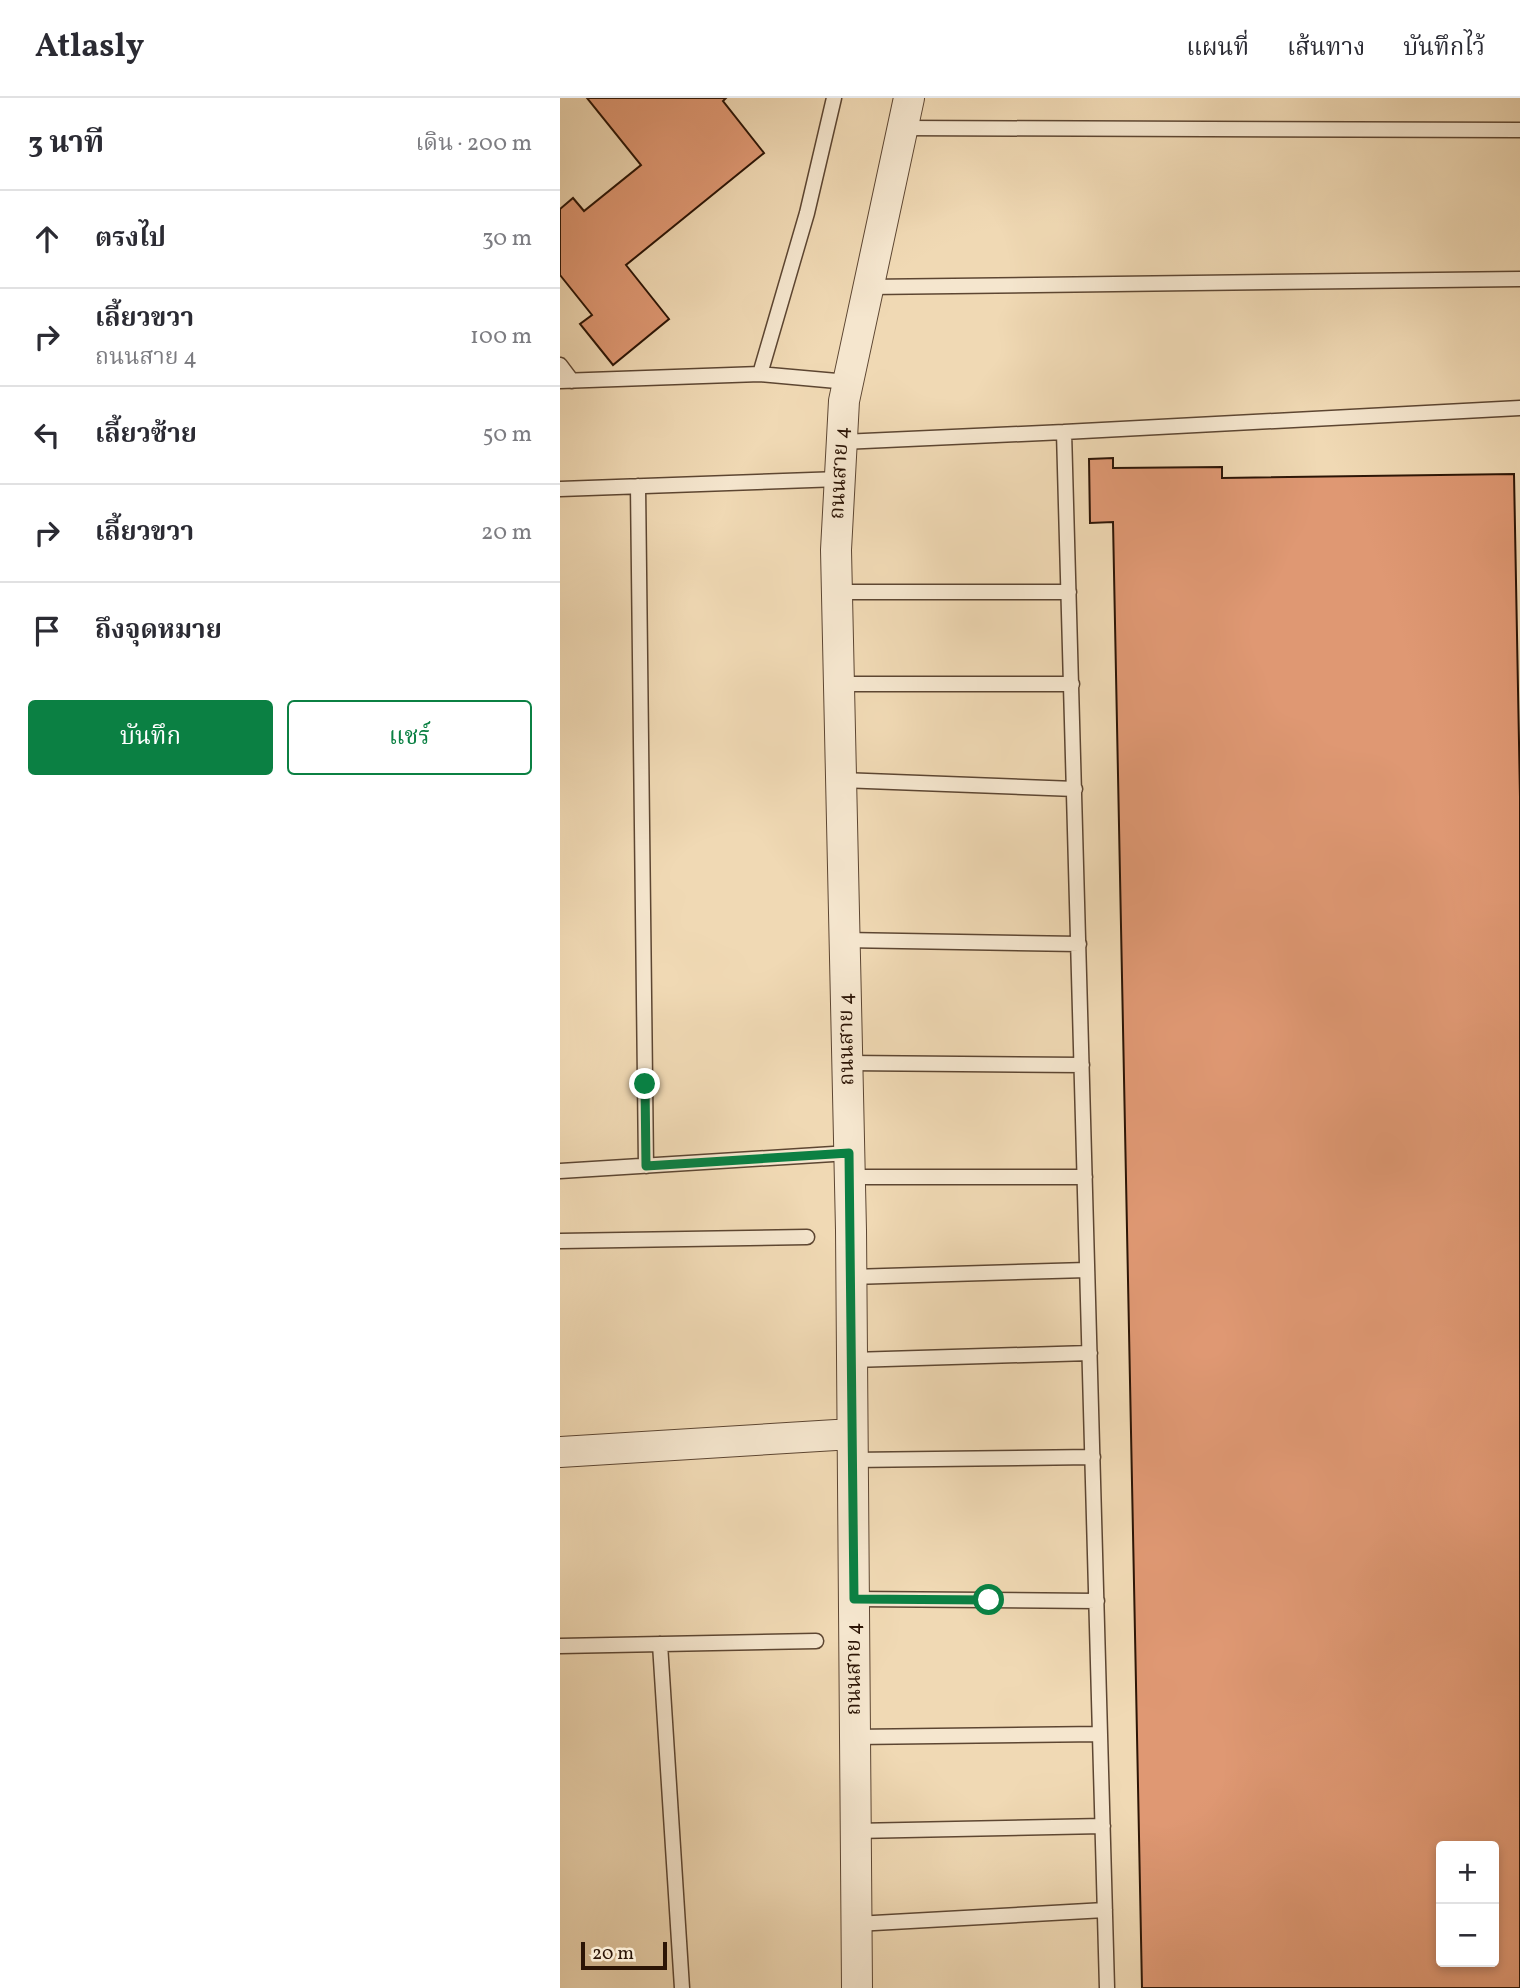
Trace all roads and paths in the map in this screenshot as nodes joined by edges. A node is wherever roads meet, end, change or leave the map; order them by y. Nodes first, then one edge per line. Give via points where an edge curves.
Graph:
1 (834, 98) edge
2 (909, 98) edge
3 (901, 128) junction
4 (1520, 130) edge
5 (1520, 279) edge
6 (867, 287) junction
7 (560, 365) edge
8 (760, 374) junction
9 (566, 381) edge
10 (848, 382) junction
11 (1520, 408) edge
12 (1064, 432) junction
13 (842, 442) junction
14 (840, 479) junction
15 (638, 486) junction
16 (560, 489) edge
17 (837, 592) junction
18 (1069, 592) junction
19 (839, 684) junction
20 (1072, 684) junction
21 (841, 780) junction
22 (1075, 789) junction
23 (844, 940) junction
24 (1079, 944) junction
25 (847, 1063) junction
26 (1082, 1065) junction
27 (849, 1165) junction
28 (646, 1166) junction
29 (560, 1171) edge
30 (1085, 1177) junction
31 (807, 1237) dead end
32 (560, 1241) edge
33 (1087, 1270) junction
34 (851, 1277) junction
35 (1090, 1353) junction
36 (852, 1360) junction
37 (852, 1447) junction
38 (560, 1452) edge
39 (1093, 1457) junction
40 (854, 1599) junction
41 (1097, 1601) junction
42 (816, 1640) dead end
43 (660, 1644) junction
44 (560, 1646) edge
45 (1100, 1734) junction
46 (854, 1737) junction
47 (1103, 1826) junction
48 (855, 1831) junction
49 (1105, 1910) junction
50 (856, 1924) junction
51 (682, 1988) edge
52 (856, 1988) edge
53 (1107, 1988) edge

1 - 8 lane
2 - 3 street, ถนนสาย 4
3 - 4 lane
3 - 6 street, ถนนสาย 4
5 - 6 lane
6 - 10 street, ถนนสาย 4
7 - 9 lane
8 - 9 lane
8 - 10 lane
10 - 13 street, ถนนสาย 4
11 - 12 lane
12 - 13 lane
12 - 18 lane
13 - 14 street, ถนนสาย 4
14 - 15 lane
14 - 17 street, ถนนสาย 4
15 - 16 lane
15 - 28 lane
17 - 18 lane
17 - 19 street, ถนนสาย 4
18 - 20 lane
19 - 20 lane
19 - 21 street, ถนนสาย 4
20 - 22 lane
21 - 22 lane
21 - 23 street, ถนนสาย 4
22 - 24 lane
23 - 24 lane
23 - 25 street, ถนนสาย 4
24 - 26 lane
25 - 26 lane
25 - 27 street, ถนนสาย 4
26 - 30 lane
27 - 28 lane
27 - 30 lane
27 - 34 street, ถนนสาย 4
28 - 29 lane
30 - 33 lane
31 - 32 lane
33 - 34 lane
33 - 35 lane
34 - 36 street, ถนนสาย 4
35 - 36 lane
35 - 39 lane
36 - 37 street, ถนนสาย 4
37 - 38 street
37 - 39 lane
37 - 40 street, ถนนสาย 4
39 - 41 lane
40 - 41 lane
40 - 46 street, ถนนสาย 4
41 - 45 lane
42 - 43 lane
43 - 44 lane
43 - 51 lane
45 - 46 lane
45 - 47 lane
46 - 48 street, ถนนสาย 4
47 - 48 lane
47 - 49 lane
48 - 50 street, ถนนสาย 4
49 - 50 lane
49 - 53 lane
50 - 52 street, ถนนสาย 4

